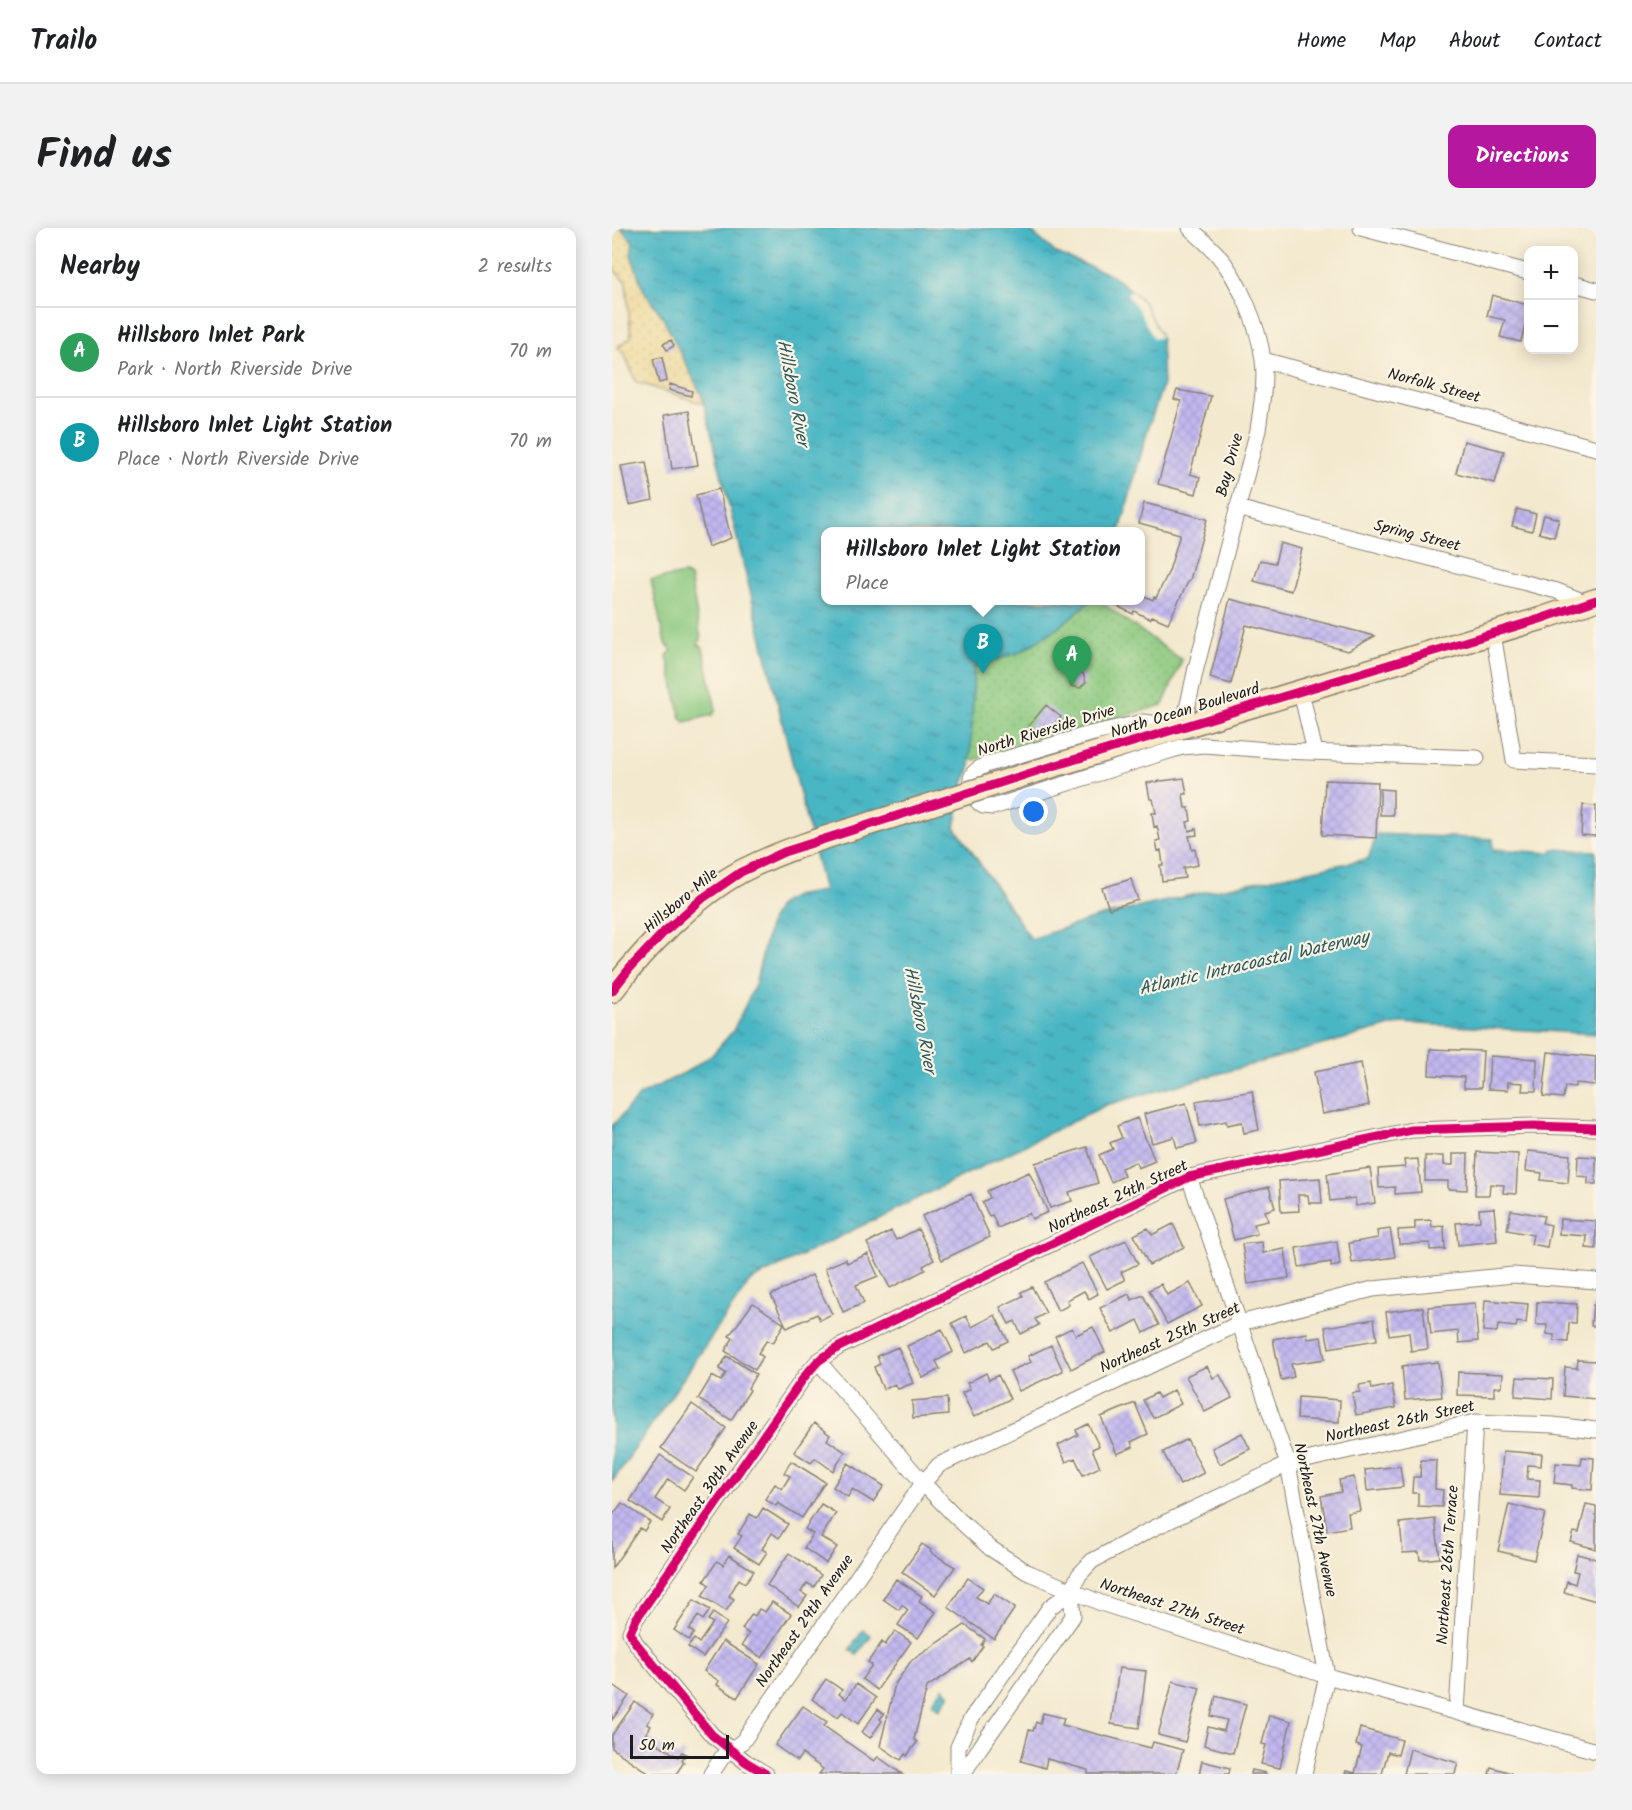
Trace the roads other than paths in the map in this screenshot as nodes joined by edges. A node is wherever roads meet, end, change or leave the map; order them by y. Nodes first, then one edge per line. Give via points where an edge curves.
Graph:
1 (1190, 228) edge
2 (1361, 228) edge
3 (1524, 271) edge
4 (1578, 285) edge
5 (1596, 290) edge
6 (1263, 360) junction
7 (1596, 447) edge
8 (1237, 508) junction
9 (1591, 602) edge
10 (1493, 634) junction
11 (1301, 692) junction
12 (1183, 727) junction
13 (1315, 752) junction
14 (1477, 758) dead end
15 (1596, 764) edge
16 (784, 852) joint
17 (612, 991) edge
18 (1596, 1128) edge
19 (1189, 1177) junction
20 (1596, 1281) edge
21 (1240, 1323) junction
22 (818, 1361) junction
23 (1475, 1422) junction
24 (1596, 1430) edge
25 (1288, 1464) junction
26 (923, 1483) junction
27 (1071, 1592) junction
28 (1327, 1676) junction
29 (1457, 1711) junction
30 (732, 1750) junction
31 (1596, 1750) edge
32 (711, 1774) edge
33 (766, 1774) edge
34 (958, 1774) edge
35 (963, 1774) edge
36 (1304, 1774) edge

1 - 6 street, Bay Drive via 1218,255 1240,289
2 - 3 street
4 - 5 street
6 - 7 street, Norfolk Street
6 - 8 street, Bay Drive via 1258,430
8 - 9 street, Spring Street
8 - 12 street, Bay Drive
9 - 10 main road, North Ocean Boulevard
10 - 11 main road, North Ocean Boulevard
10 - 15 street via 1514,760
11 - 12 main road, North Ocean Boulevard
11 - 13 street
12 - 13 street, North Riverside Drive via 1143,722 1089,734 985,765 972,774 971,787 978,801 993,807 1182,747
12 - 16 main road, North Ocean Boulevard, bridge
13 - 14 street, North Riverside Drive
16 - 17 main road, Hillsboro Mile via 741,872 703,898 664,932
18 - 19 street, Northeast 24th Street via 1534,1125 1412,1130
19 - 21 street, Northeast 27th Avenue
19 - 22 street, Northeast 24th Street via 839,1347
20 - 21 street, Northeast 25th Street via 1513,1275 1373,1289
21 - 25 street, Northeast 27th Avenue
21 - 26 street, Northeast 25th Street via 939,1465
22 - 26 street, Northeast 27th Street
22 - 30 street, Northeast 30th Avenue via 630,1632 712,1735
23 - 24 street, Northeast 26th Street
23 - 25 street, Northeast 26th Street
23 - 29 street, Northeast 26th Terrace
25 - 27 street, Northeast 26th Street via 1092,1561
25 - 28 street, Northeast 27th Avenue
26 - 27 street, Northeast 27th Street via 990,1548 1027,1572
26 - 30 street, Northeast 29th Avenue via 743,1741
27 - 28 street, Northeast 27th Street
27 - 34 street via 1050,1606 971,1719 958,1748
27 - 35 street via 1073,1616
28 - 29 street, Northeast 27th Street
28 - 36 street, Northeast 27th Avenue
29 - 31 street, Northeast 27th Street
30 - 32 street, Northeast 29th Avenue
30 - 33 street

